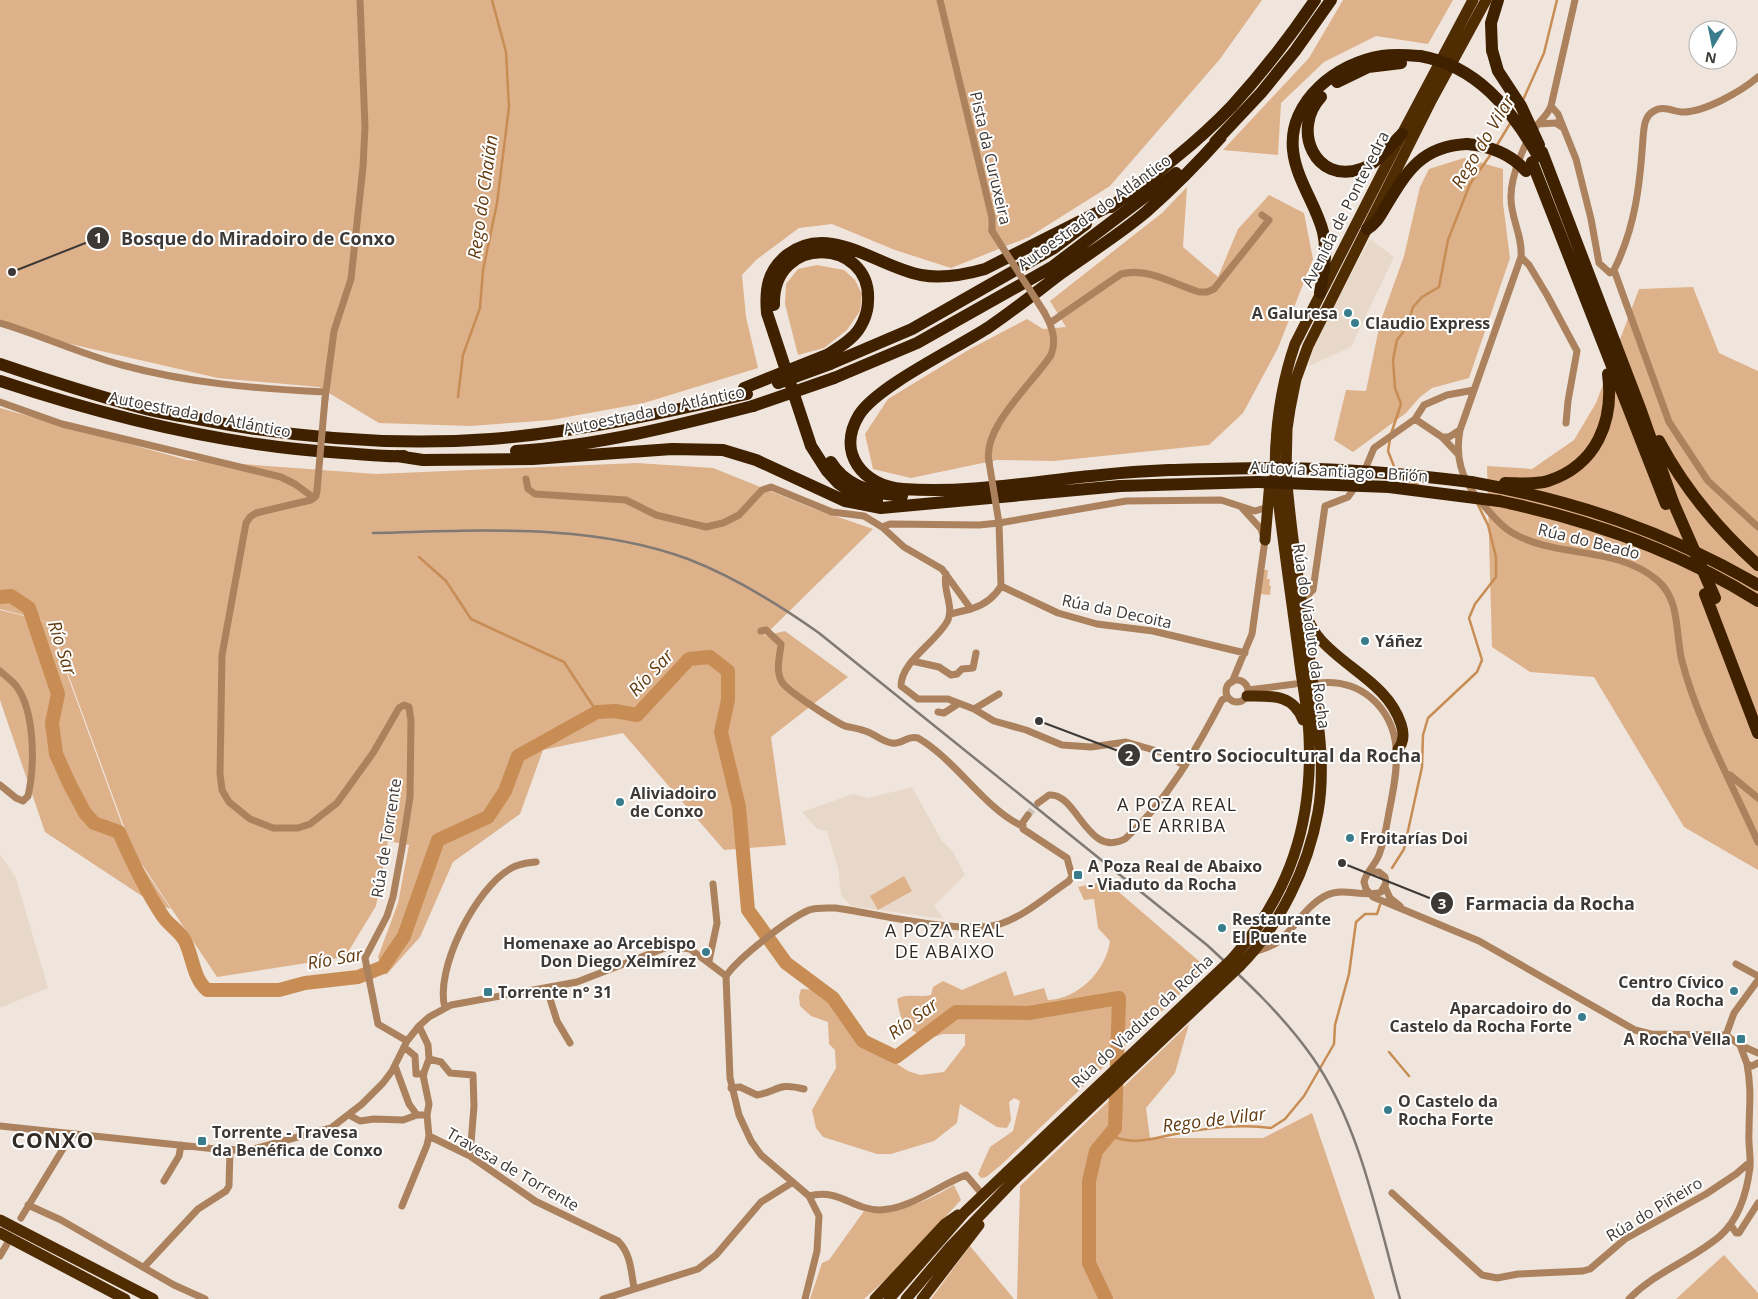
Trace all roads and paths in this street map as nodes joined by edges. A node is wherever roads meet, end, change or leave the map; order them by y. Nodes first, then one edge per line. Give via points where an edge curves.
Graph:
1 (360, 0) edge
2 (940, 0) edge
3 (1315, 0) edge
4 (1331, 0) edge
5 (1473, 0) edge
6 (1486, 0) edge
7 (1498, 0) edge
8 (1575, 0) edge
9 (1419, 60) junction
10 (1758, 77) edge
11 (1551, 106) junction
12 (1538, 124) junction
13 (1564, 129) junction
14 (1402, 134) junction
15 (1221, 137) junction
16 (1535, 160) junction
17 (1116, 202) junction
18 (1262, 215) dead end
19 (1367, 228) junction
20 (1521, 257) junction
21 (1614, 270) junction
22 (1320, 293) junction
23 (1050, 322) junction
24 (0, 323) edge
25 (1606, 354) junction
26 (830, 359) junction
27 (0, 364) edge
28 (0, 381) edge
29 (1474, 390) junction
30 (325, 396) junction
31 (0, 402) edge
32 (1641, 411) junction
33 (1415, 419) junction
34 (1566, 423) dead end
35 (1460, 430) junction
36 (1442, 437) junction
37 (1275, 450) junction
38 (1458, 454) junction
39 (397, 456) junction
40 (1280, 473) junction
41 (526, 479) dead end
42 (1489, 484) junction
43 (976, 488) junction
44 (314, 498) junction
45 (1670, 503) junction
46 (1238, 505) junction
47 (899, 506) junction
48 (1268, 506) junction
49 (999, 523) junction
50 (882, 526) junction
51 (1758, 527) edge
52 (1265, 540) junction
53 (1758, 564) edge
54 (946, 574) junction
55 (1758, 585) edge
56 (1001, 586) junction
57 (1710, 596) junction
58 (1758, 601) edge
59 (1303, 606) junction
60 (971, 609) junction
61 (950, 614) junction
62 (761, 631) dead end
63 (976, 653) dead end
64 (1245, 653) junction
65 (912, 661) junction
66 (0, 670) edge
67 (1232, 682) junction
68 (1319, 683) dead end
69 (1295, 684) dead end
70 (1247, 693) junction
71 (999, 694) dead end
72 (1228, 697) junction
73 (958, 704) junction
74 (974, 709) junction
75 (938, 712) dead end
76 (1758, 712) edge
77 (1758, 733) edge
78 (1309, 735) junction
79 (1398, 749) junction
80 (1185, 766) junction
81 (1727, 773) junction
82 (0, 785) edge
83 (1758, 798) edge
84 (1038, 803) tunnel mouth
85 (1028, 815) tunnel mouth
86 (1022, 826) junction
87 (1758, 842) edge
88 (1380, 854) junction
89 (536, 862) dead end
90 (1370, 872) junction
91 (1382, 874) junction
92 (712, 884) dead end
93 (1386, 887) junction
94 (1369, 892) junction
95 (1409, 912) junction
96 (1253, 953) junction
97 (709, 961) junction
98 (1236, 962) junction
99 (1736, 964) dead end
100 (726, 976) junction
101 (1757, 981) edge
102 (547, 989) junction
103 (1758, 994) edge
104 (445, 1008) junction
105 (420, 1026) junction
106 (1726, 1035) junction
107 (570, 1043) dead end
108 (406, 1044) junction
109 (1740, 1045) junction
110 (1756, 1051) edge
111 (1744, 1057) junction
112 (429, 1059) junction
113 (1755, 1065) edge
114 (395, 1066) junction
115 (424, 1074) junction
116 (731, 1088) junction
117 (804, 1089) dead end
118 (349, 1115) junction
119 (417, 1115) junction
120 (427, 1115) junction
121 (0, 1126) edge
122 (72, 1134) junction
123 (429, 1136) junction
124 (181, 1145) junction
125 (230, 1150) junction
126 (470, 1156) junction
127 (1750, 1162) junction
128 (1011, 1176) junction
129 (164, 1181) dead end
130 (793, 1182) junction
131 (1392, 1193) dead end
132 (999, 1194) junction
133 (983, 1195) junction
134 (809, 1196) junction
135 (1758, 1203) edge
136 (28, 1205) junction
137 (402, 1206) dead end
138 (964, 1212) junction
139 (21, 1218) dead end
140 (1, 1220) edge
141 (1731, 1225) junction
142 (0, 1233) edge
143 (7, 1244) dead end
144 (0, 1256) edge
145 (144, 1267) junction
146 (634, 1288) junction
147 (125, 1299) edge
148 (153, 1299) edge
149 (206, 1299) edge
150 (603, 1299) edge
151 (805, 1299) edge
152 (875, 1299) edge
153 (889, 1299) edge
154 (906, 1299) edge
155 (922, 1299) edge
156 (1629, 1299) edge

1 - 30 street via 365,127 363,167 351,278 334,331
2 - 23 street, Pista da Curuxeira, bridge via 992,218 992,231
3 - 17 highway, Autoestrada do Atlántico via 1284,44 1232,105 1202,135
4 - 15 highway, Autoestrada do Atlántico via 1295,51
5 - 14 highway, Avenida de Pontevedra
6 - 19 highway, Avenida de Pontevedra
7 - 16 highway, bridge via 1491,23 1492,50 1498,71 1531,124
8 - 11 street
9 - 14 highway via 1368,67 1337,82 1314,105 1307,120 1306,132 1312,150 1326,166 1338,171 1363,169
9 - 16 highway via 1446,70 1480,92 1505,116
9 - 22 highway via 1381,56 1350,66 1318,87 1296,121 1293,149 1296,165 1320,222 1325,245
10 - 21 street via 1734,95 1688,111 1662,108 1648,116 1627,244
11 - 12 street
11 - 13 street
12 - 13 street via 1556,123
12 - 20 street via 1520,158 1511,193
13 - 21 street via 1581,178 1599,263 1610,273
14 - 22 highway, Avenida de Pontevedra
15 - 39 highway, Autoestrada do Atlántico, bridge via 1052,267 917,343 834,378 753,406 668,427 567,446
15 - 43 highway via 1144,213 989,326 885,390 860,414 851,441 853,454 864,475 876,483 912,490
16 - 19 highway, bridge via 1467,144 1441,148 1420,159 1402,178 1376,224
16 - 25 highway via 1550,209
16 - 32 highway via 1564,211
17 - 26 highway, Autoestrada do Atlántico via 1054,248 912,329
17 - 47 highway via 985,269 963,276 920,275 834,243 818,242 793,251 775,267 768,278 765,293 767,313 812,446 827,471 851,492
18 - 23 street via 1269,220 1214,289 1199,292 1147,273 1128,272
19 - 40 highway, Avenida de Pontevedra via 1323,313 1296,379
20 - 29 street, Rúa do Beado
20 - 34 street via 1538,280 1577,350
21 - 51 street via 1669,422 1708,481
22 - 37 highway, Avenida de Pontevedra via 1294,344 1283,379
23 - 49 street, Pista da Curuxeira, bridge via 1054,348 1051,355 992,435 987,451
24 - 30 street via 80,352 155,374
25 - 42 highway via 1610,411 1604,429 1583,460 1547,481
25 - 45 highway
26 - 27 highway, Autoestrada do Atlántico, bridge via 746,391 653,416 562,431 447,441 328,438 242,428 144,409
26 - 43 highway via 852,337 868,313 869,288 849,260 834,253 803,254 782,273 773,294 774,314 820,443 832,465 859,487 875,494 905,496
28 - 39 highway, Autoestrada do Atlántico via 126,419 240,442 310,451
29 - 33 street via 1431,400 1420,409
29 - 35 street, Rúa do Beado
30 - 44 street, bridge
31 - 44 street via 62,424 281,477
32 - 45 highway
32 - 53 highway via 1695,497 1715,522
33 - 36 street
33 - 59 street via 1374,448 1361,479 1348,496 1325,506 1313,590
35 - 36 street
35 - 38 street, Rúa do Beado
36 - 38 street
37 - 40 highway, Avenida de Pontevedra
37 - 48 highway via 1270,460
38 - 81 street, Rúa do Beado via 1459,465 1475,495 1510,531 1544,545 1627,563 1642,569 1663,585 1674,606 1681,661
39 - 47 highway, Autovía Santiago - Brión via 423,460 533,459 672,449 723,450 756,460 845,502 881,508
40 - 59 highway, Rúa do Viaduto da Rocha
40 - 78 highway, Rúa do Viaduto da Rocha
41 - 50 street via 528,489 535,494 626,500 656,515 706,527 739,515 762,490 771,487 832,512 864,516
42 - 43 highway, Autovía Santiago - Brión, bridge via 1353,470 1259,468 1114,473
42 - 55 highway, Autovía Santiago - Brión via 1557,500 1634,524
44 - 108 street, Rúa de Torrente via 256,513 246,523 222,655 222,790 228,802 250,819 273,828 310,824 337,803 373,753 399,708 407,706 411,721 410,797 406,823 393,897 366,953 378,1024
45 - 57 highway, bridge
46 - 48 street via 1255,510
46 - 49 street via 1221,500 1126,501
46 - 52 street via 1261,529
47 - 58 highway, Autovía Santiago - Brión, bridge via 1120,486 1258,482 1389,487 1498,500 1569,517 1642,542 1716,576
48 - 52 highway
49 - 50 street
49 - 56 street, Pista da Curuxeira
50 - 54 street via 904,548
52 - 64 street via 1252,634
54 - 60 street
54 - 61 street via 944,581
56 - 60 street via 982,606
56 - 64 street, Rúa da Decoita via 1058,613 1097,624 1153,631
57 - 76 highway
57 - 77 highway
59 - 79 highway via 1319,638 1392,704 1403,731
59 - 96 highway, Rúa do Viaduto da Rocha via 1320,738 1318,811 1303,866 1282,909
60 - 61 street
61 - 65 street via 942,630
62 - 86 street via 766,630 781,644 778,668 780,680 788,691 844,725 890,743 918,738
63 - 65 street via 973,668 950,675 939,667
64 - 67 street
65 - 73 street via 901,686 918,699 948,699
66 - 82 street via 23,698 28,715 33,775 28,796 23,801
67 - 70 street via 1241,681
67 - 72 street via 1226,690
68 - 79 street via 1349,685 1373,699 1390,721
69 - 70 street
70 - 72 street via 1238,702
70 - 78 highway via 1275,696 1292,702 1300,712
71 - 74 street
72 - 80 street via 1222,700
73 - 74 street
73 - 75 street via 944,713
74 - 80 street via 994,721 1062,745 1126,742 1164,753
78 - 98 highway, Rúa do Viaduto da Rocha via 1308,797 1301,837 1277,897
79 - 88 street via 1395,782
80 - 84 street via 1145,818 1122,841 1109,842 1096,837 1058,796 1049,795
81 - 83 street
81 - 87 street, Rúa do Beado
85 - 86 street
86 - 100 street via 1067,858 1072,876 1008,921 993,926 963,927 823,908 804,913 751,950 735,963
88 - 90 street
88 - 91 street
89 - 104 street via 518,865 502,874 466,920 453,949 443,985
90 - 91 street
90 - 94 street via 1364,882
91 - 93 street
92 - 97 street via 716,923
93 - 94 street via 1378,893
93 - 95 street via 1393,901
94 - 95 street via 1377,899
94 - 96 street via 1326,895 1277,943
95 - 106 street via 1479,941 1642,1032
96 - 98 highway, Rúa do Viaduto da Rocha
97 - 100 street
97 - 102 street via 690,949 670,946 586,980
98 - 128 highway, Rúa do Viaduto da Rocha, bridge
99 - 101 street
100 - 116 street
101 - 103 street
101 - 106 street via 1734,1013
102 - 104 street via 466,1001
102 - 107 street via 557,1021
104 - 105 street
105 - 108 street
105 - 112 street via 428,1045
106 - 109 street
108 - 114 street
108 - 115 street via 415,1056 416,1074
109 - 110 street
109 - 111 street
110 - 111 street via 1746,1053
111 - 113 street
112 - 115 street
112 - 126 street via 442,1062 450,1073 473,1075
113 - 127 street via 1749,1077 1752,1098
114 - 118 street via 379,1088
114 - 119 street via 409,1104
115 - 120 street via 429,1104
116 - 117 street via 740,1087 757,1095 779,1086
116 - 130 street via 738,1115 751,1141 771,1165
118 - 119 street via 360,1121 404,1120
118 - 125 street via 320,1133 250,1150
119 - 120 street
120 - 123 street
121 - 122 street
122 - 124 street
122 - 136 street
123 - 126 street, Travesa de Torrente
123 - 137 street
124 - 125 street
124 - 129 street
125 - 145 street via 229,1186 226,1191 198,1208
126 - 146 street, Travesa de Torrente via 535,1201 618,1241 628,1257
127 - 131 street, Rúa do Piñeiro via 1706,1194 1625,1239 1596,1266 1583,1272 1518,1274 1497,1278 1482,1275
127 - 141 street via 1744,1194
128 - 132 highway, Rúa do Viaduto da Rocha
128 - 133 highway, Rúa do Viaduto da Rocha
130 - 134 street
130 - 146 street via 761,1202 704,1266
132 - 154 highway, Rúa do Viaduto da Rocha
132 - 155 highway
133 - 134 street via 966,1175 887,1209 870,1209 827,1193
133 - 138 highway, Rúa do Viaduto da Rocha
134 - 151 street via 820,1223
135 - 141 street via 1742,1231 1736,1233
136 - 139 street
136 - 145 street
138 - 152 highway via 945,1224
138 - 153 highway, Rúa do Viaduto da Rocha
140 - 148 highway
141 - 156 street via 1684,1262 1645,1284
142 - 147 highway
143 - 144 street
145 - 149 street
146 - 150 street

